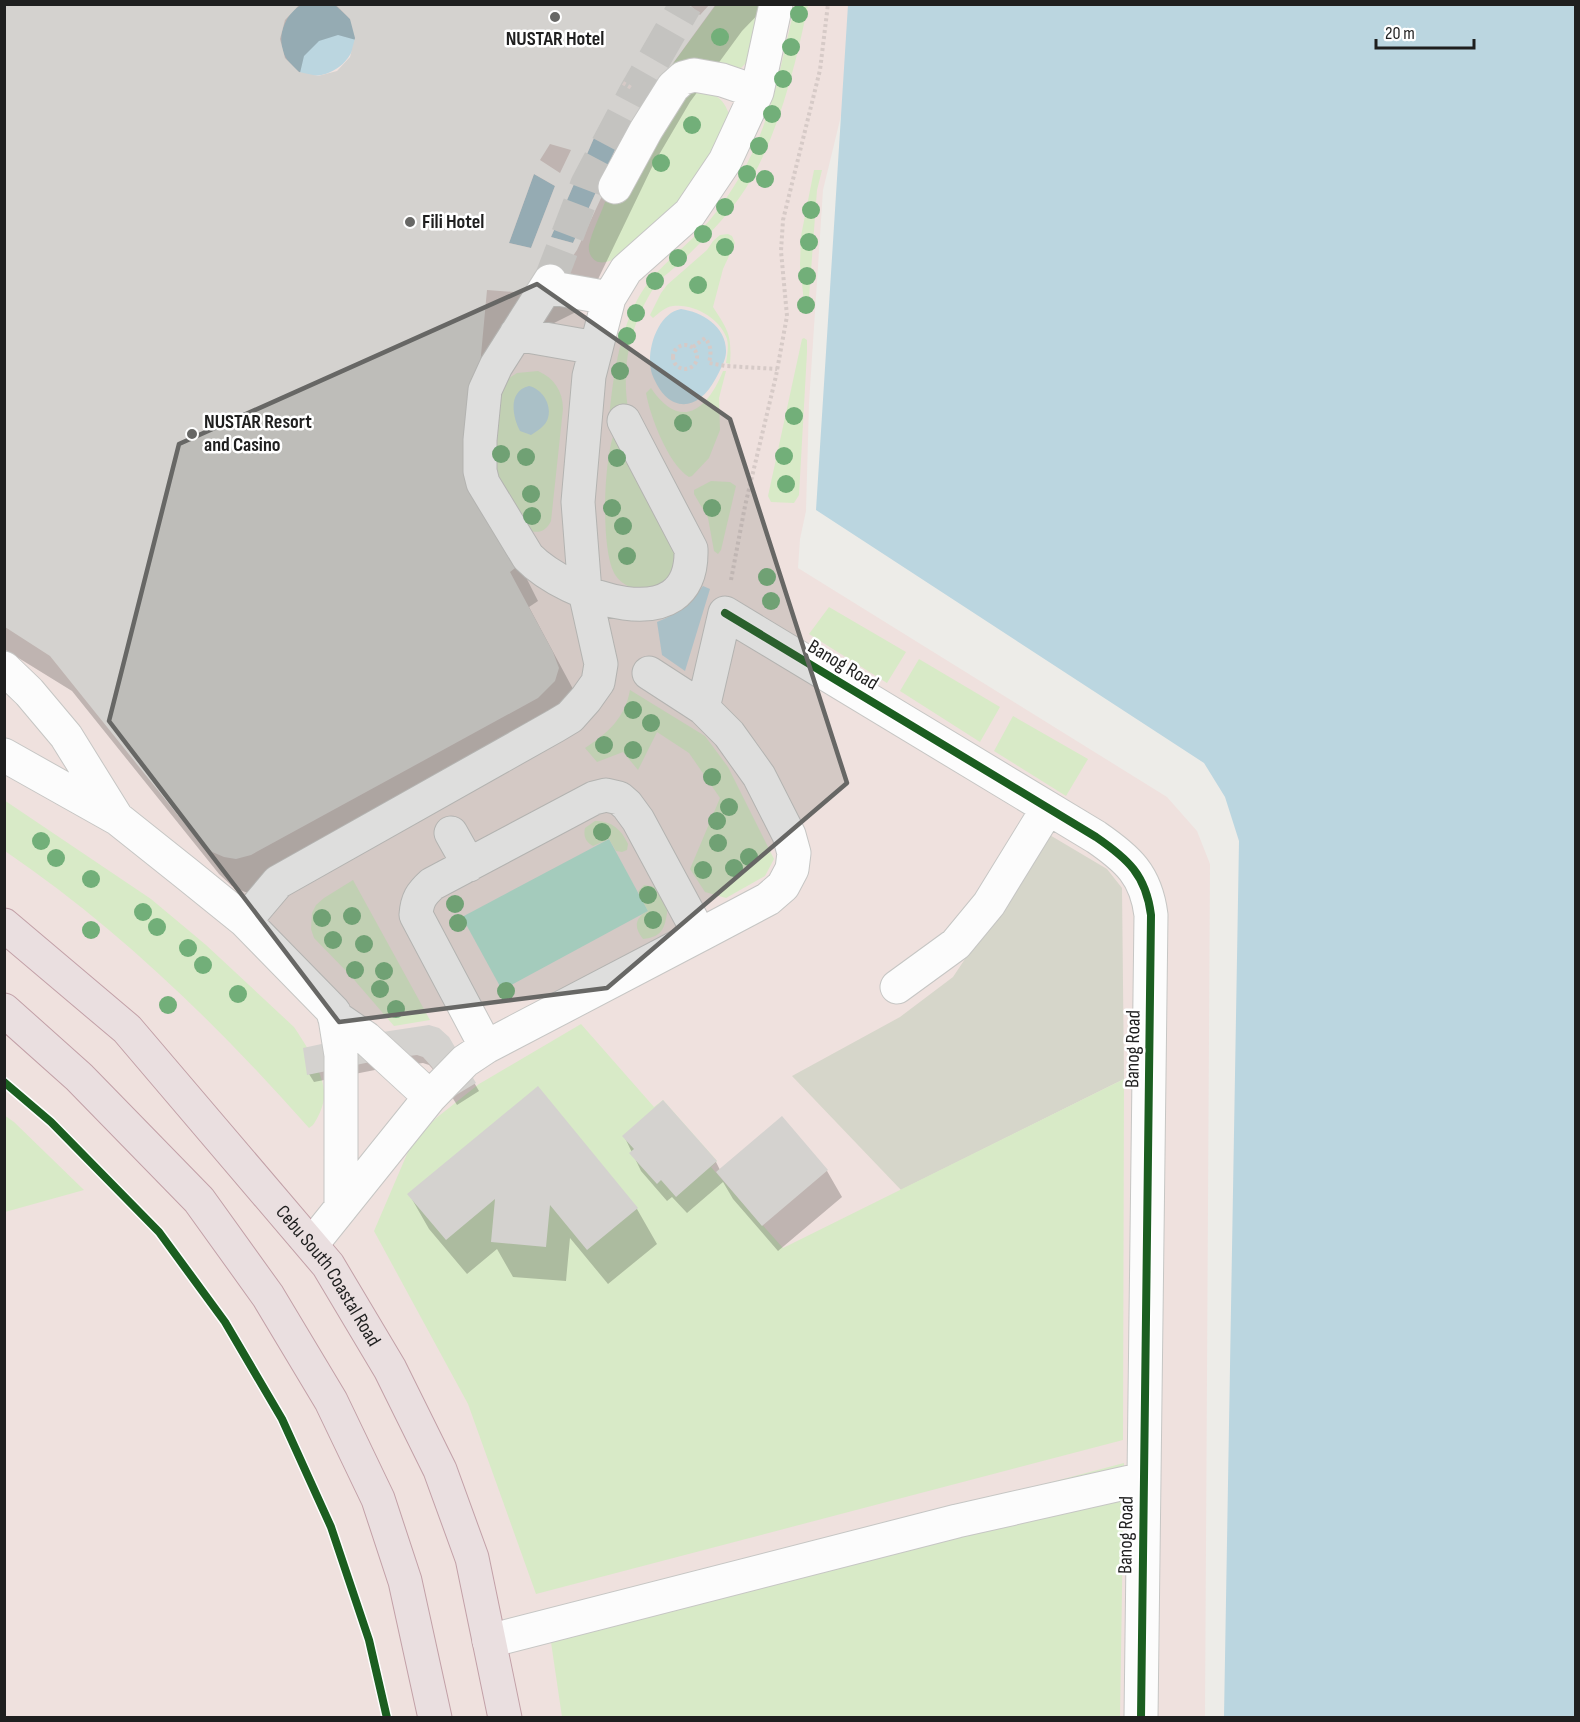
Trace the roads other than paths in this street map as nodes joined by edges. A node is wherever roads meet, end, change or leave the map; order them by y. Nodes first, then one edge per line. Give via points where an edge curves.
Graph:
1 (776, 4) edge
2 (757, 92) junction
3 (615, 187) dead end
4 (609, 298) junction
5 (516, 334) junction
6 (596, 348) junction
7 (624, 421) dead end
8 (585, 592) junction
9 (4, 668) edge
10 (649, 673) dead end
11 (703, 708) junction
12 (4, 755) edge
13 (1048, 808) junction
14 (118, 819) junction
15 (451, 833) dead end
16 (469, 865) junction
17 (245, 921) junction
18 (4, 925) edge
19 (700, 935) junction
20 (897, 987) dead end
21 (4, 1010) edge
22 (334, 1016) junction
23 (486, 1047) junction
24 (429, 1097) junction
25 (341, 1208) junction
26 (312, 1244) junction
27 (1143, 1479) junction
28 (489, 1641) junction
29 (435, 1718) edge
30 (505, 1718) edge
31 (1141, 1718) edge

1 - 2 street
2 - 3 street via 722,80 694,75 683,78 646,130
2 - 4 street via 725,161 690,213 626,270
4 - 5 street via 548,284
4 - 6 street
5 - 6 street
5 - 8 street via 485,390 480,440 483,483 528,557
6 - 8 street via 589,376 578,502
7 - 8 street via 691,549 692,563 687,582 669,598 651,604 628,605
8 - 17 street via 601,664 598,682 570,717 295,871 278,882
9 - 14 street via 66,736
10 - 11 street
11 - 13 street, Banog Road via 725,613
11 - 19 street via 729,734 759,776 794,853 792,869 783,886 768,899
12 - 14 street
13 - 20 street via 957,944
13 - 27 street, Banog Road via 1121,854 1138,873 1148,895 1151,915
14 - 17 street
15 - 16 street
16 - 19 street via 594,798 619,798 638,820
16 - 23 street via 422,893 416,915
17 - 22 street
18 - 26 highway, Cebu South Coastal Road via 127,1029
19 - 23 street
21 - 29 highway via 79,1077 199,1200 268,1296 331,1401 378,1499 405,1581
22 - 24 street via 366,1038
22 - 25 street via 341,1055
23 - 24 street via 465,1061
24 - 25 street
25 - 26 street
26 - 28 highway, Cebu South Coastal Road via 390,1370 440,1470 472,1558
27 - 28 street via 957,1521
27 - 31 street, Banog Road
28 - 30 highway, Cebu South Coastal Road

